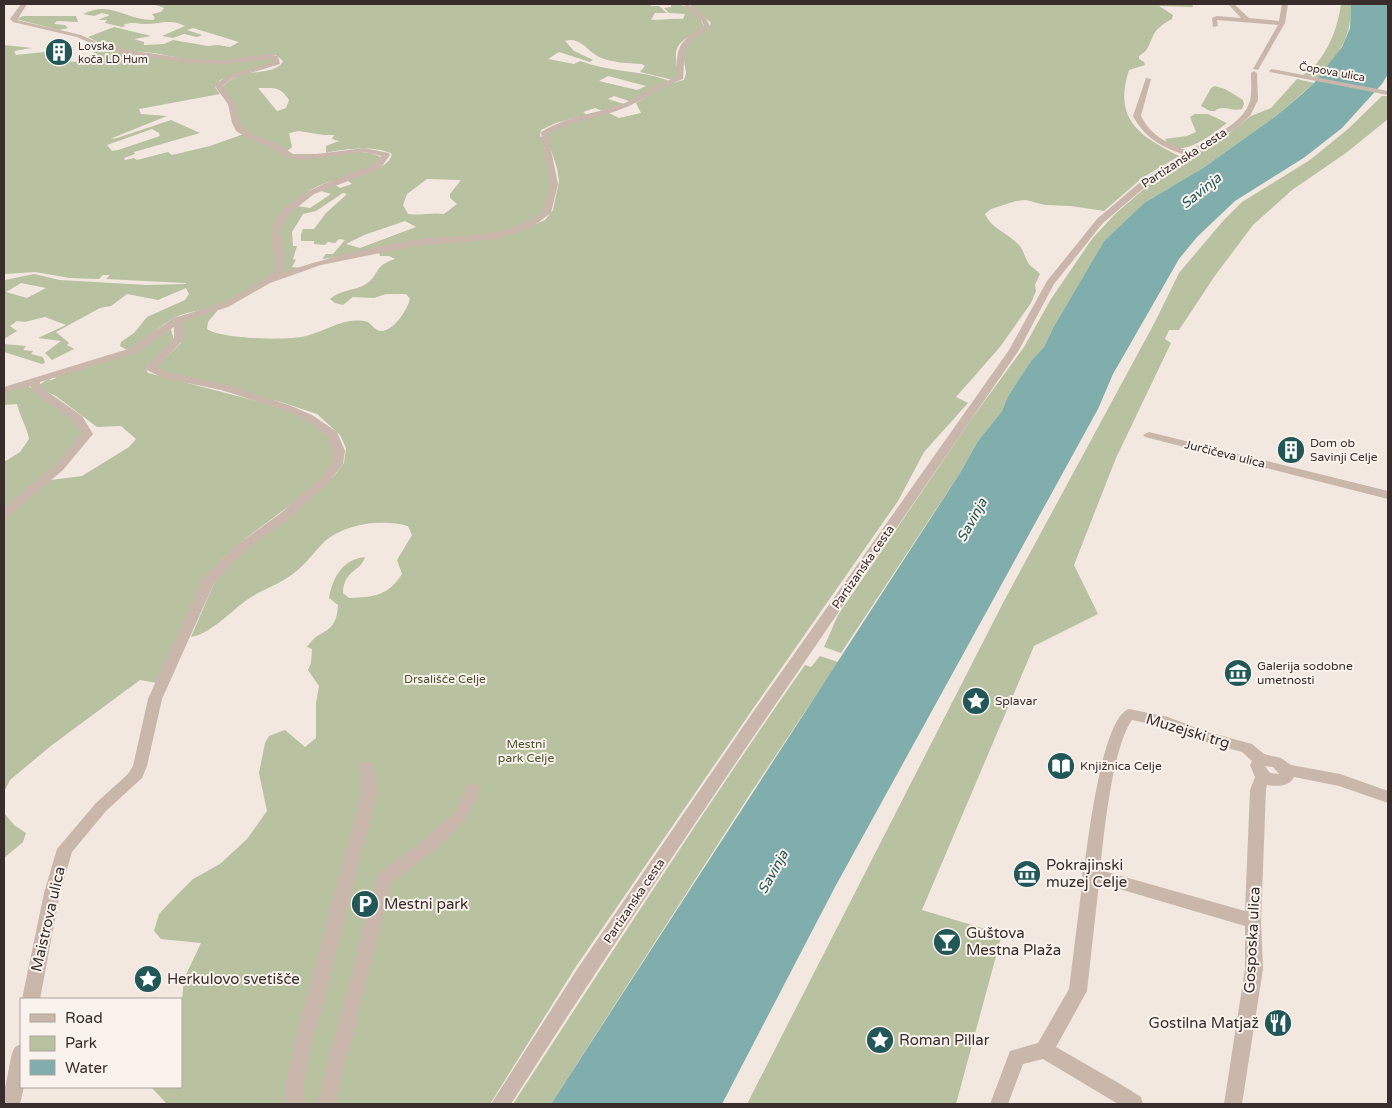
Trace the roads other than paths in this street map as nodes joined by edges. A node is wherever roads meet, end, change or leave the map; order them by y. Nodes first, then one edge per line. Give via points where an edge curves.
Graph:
1 (24, 4) edge
2 (686, 4) edge
3 (1231, 4) edge
4 (1285, 4) edge
5 (1247, 20) junction
6 (1282, 23) junction
7 (1215, 26) dead end
8 (1263, 72) junction
9 (1148, 79) dead end
10 (1388, 93) edge
11 (1188, 153) junction
12 (264, 283) junction
13 (176, 320) junction
14 (35, 380) junction
15 (4, 390) edge
16 (1149, 435) dead end
17 (1388, 495) edge
18 (4, 514) edge
19 (367, 766) dead end
20 (1262, 768) junction
21 (473, 789) dead end
22 (1388, 797) edge
23 (1090, 874) junction
24 (1253, 921) junction
25 (31, 998) edge
26 (1044, 1050) junction
27 (20, 1058) edge
28 (11, 1104) edge
29 (295, 1104) edge
30 (326, 1104) edge
31 (500, 1104) edge
32 (999, 1104) edge
33 (1134, 1104) edge
34 (1233, 1104) edge

1 - 12 street via 13,19 15,21 79,36 122,51 190,61 243,61 273,56 279,60 269,68 246,72 218,85 232,104 239,129 294,157 351,151 386,155 377,166 311,192 284,214 276,232 280,266 278,272
2 - 12 street via 705,20 707,27 679,50 681,78 663,84 628,104 560,124 544,134 554,184 547,213 529,226 496,236 415,243 345,257 318,263
3 - 5 street
4 - 6 street, Partizanska cesta
5 - 6 street
5 - 7 street via 1217,18 1214,19
6 - 8 street, Partizanska cesta
8 - 10 street, Čopova ulica
8 - 11 street, Partizanska cesta via 1247,114
9 - 11 street via 1137,116 1140,123 1158,142
11 - 31 street, Partizanska cesta via 1148,180 1100,221 1050,283 1014,350 756,719
12 - 13 street via 225,306
13 - 14 street via 132,351
13 - 25 street, Maistrova ulica via 179,339 151,368 167,376 285,406 308,417 331,432 339,451 337,464 324,481 285,516 238,550 208,580 163,678 134,778 101,808 65,849 52,893
14 - 15 street
14 - 18 street via 40,392 65,408 84,426 86,434 54,472
16 - 17 street, Jurčičeva ulica
19 - 29 street via 370,790 302,1050 294,1087
20 - 22 street via 1270,760 1287,770 1340,780
20 - 23 street, Muzejski trg via 1247,748 1168,722 1130,714 1123,722 1113,748
20 - 24 street, Gosposka ulica via 1258,790
21 - 30 street via 461,816 386,878
23 - 24 street
23 - 26 street, Muzejski trg via 1078,990
24 - 34 street, Gosposka ulica via 1254,969
26 - 32 street via 1016,1057
26 - 33 street
27 - 28 street

